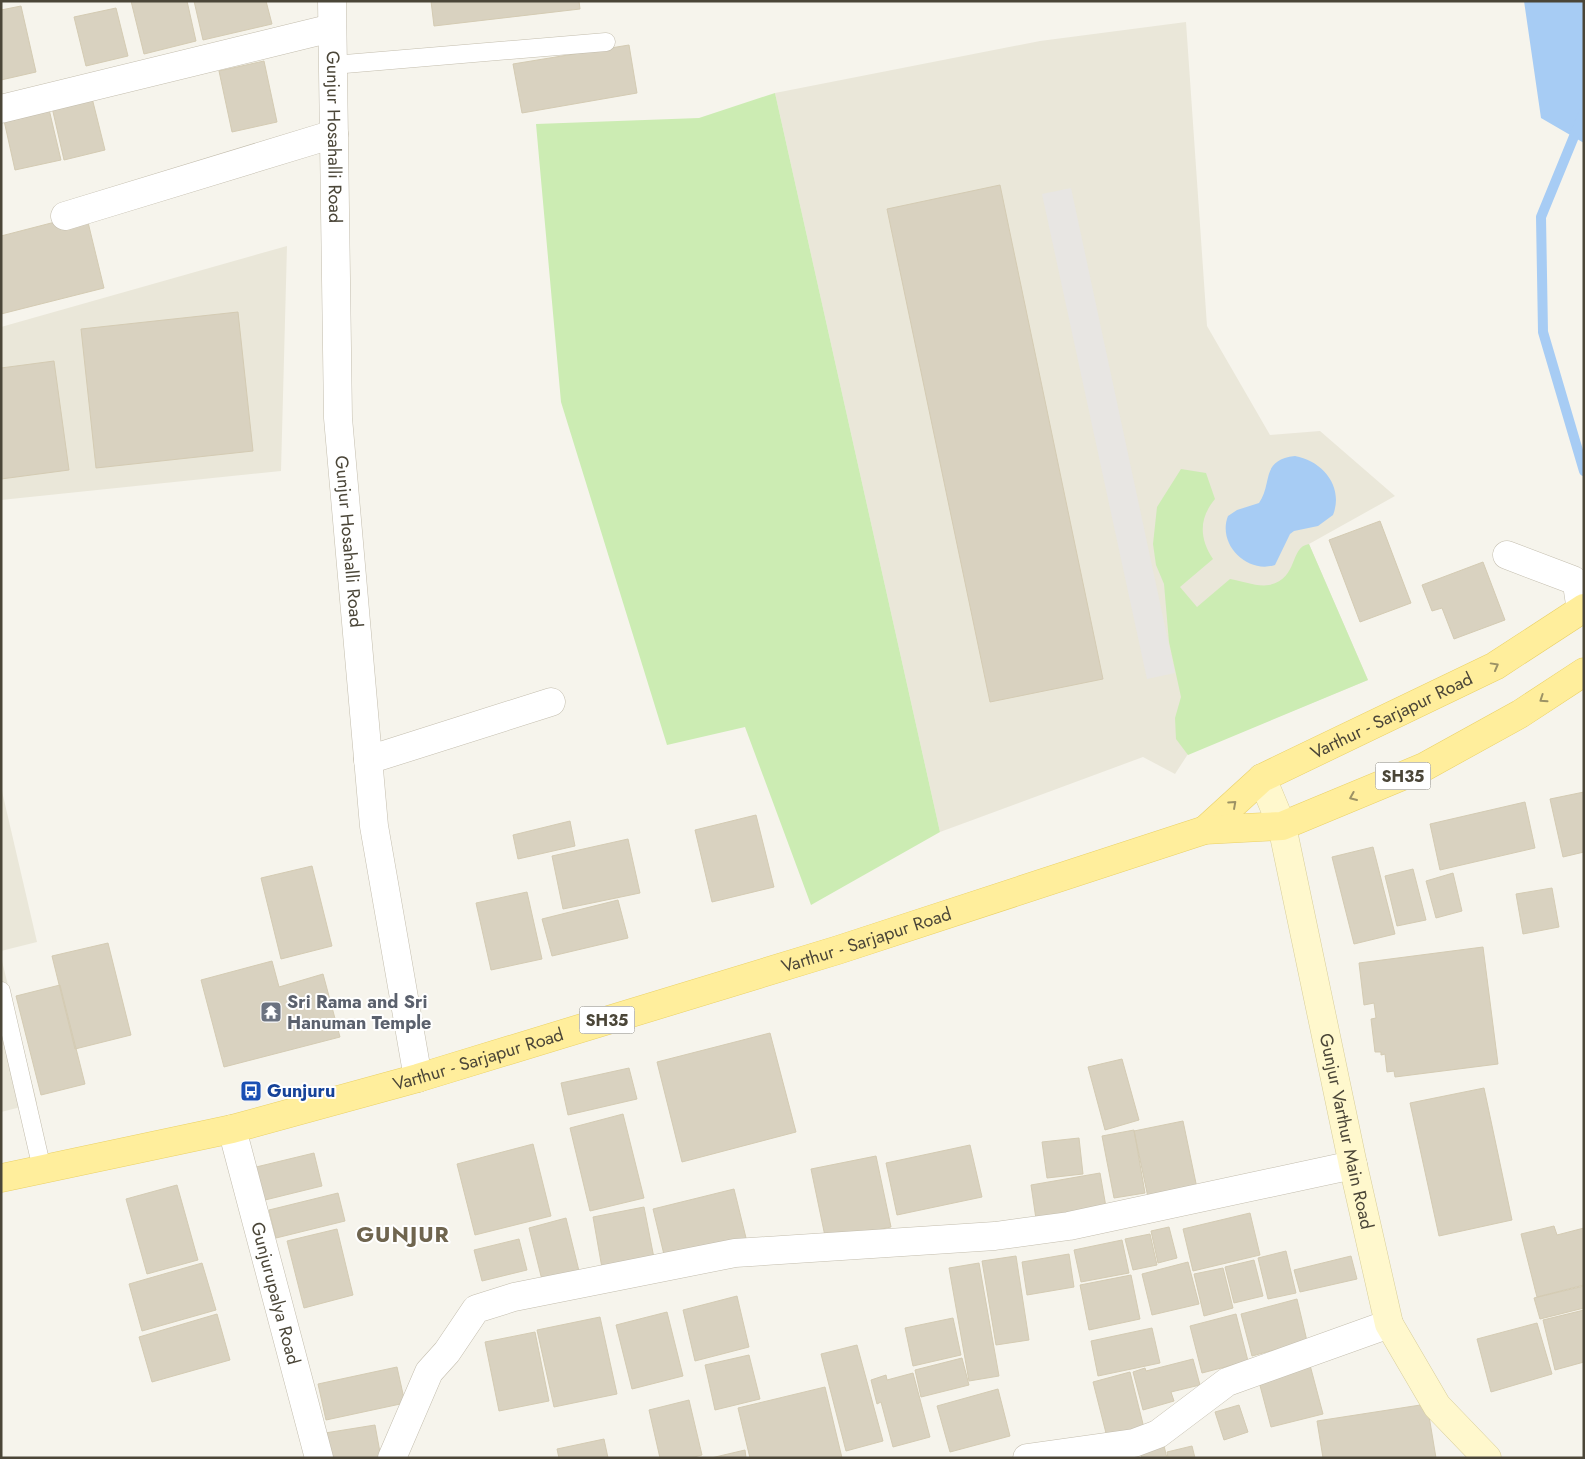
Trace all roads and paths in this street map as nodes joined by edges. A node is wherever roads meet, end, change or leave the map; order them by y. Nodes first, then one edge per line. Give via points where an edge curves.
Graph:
1 (332, 1) edge
2 (332, 28) junction
3 (606, 42) dead end
4 (333, 65) junction
5 (1, 109) edge
6 (334, 134) junction
7 (65, 216) dead end
8 (1507, 555) dead end
9 (1582, 609) edge
10 (1584, 672) edge
11 (551, 702) dead end
12 (368, 760) junction
13 (1262, 778) junction
14 (1282, 826) junction
15 (1205, 830) junction
16 (1, 991) edge
17 (418, 1078) junction
18 (232, 1129) junction
19 (1353, 1165) junction
20 (42, 1169) junction
21 (1, 1178) edge
22 (1389, 1324) junction
23 (319, 1458) edge
24 (392, 1458) edge
25 (1027, 1458) edge
26 (1487, 1458) edge

1 - 2 street, Gunjur Hosahalli Road
2 - 4 street, Gunjur Hosahalli Road
2 - 5 street
3 - 4 lane
4 - 6 street, Gunjur Hosahalli Road
6 - 7 street
6 - 12 street, Gunjur Hosahalli Road via 338,418
8 - 9 street via 1573,580 1578,584
13 -> 9 main road, Varthur - Sarjapur Road / SH35 via 1495,666
10 -> 14 main road, Varthur - Sarjapur Road / SH35 via 1520,714 1424,767
11 - 12 street
12 - 17 street, Gunjur Hosahalli Road via 374,826
13 - 14 main road, Gunjur Varthur Main Road
15 -> 13 main road, Varthur - Sarjapur Road / SH35
14 - 15 main road, Varthur - Sarjapur Road / SH35
14 - 19 main road, Gunjur Varthur Main Road
15 - 17 main road, Varthur - Sarjapur Road / SH35 via 838,950
16 - 20 lane
17 - 18 main road, Varthur - Sarjapur Road / SH35
18 - 20 main road, Varthur - Sarjapur Road / SH35
18 - 23 street, Gunjurupalya Road
19 - 22 main road, Gunjur Varthur Main Road
19 - 24 street via 1069,1226 995,1236 734,1253 504,1300 476,1309 448,1352 429,1372
20 - 21 main road, Varthur - Sarjapur Road / SH35
22 - 25 street via 1227,1382 1158,1434 1134,1443
22 - 26 main road, Gunjur Varthur Main Road via 1437,1406

